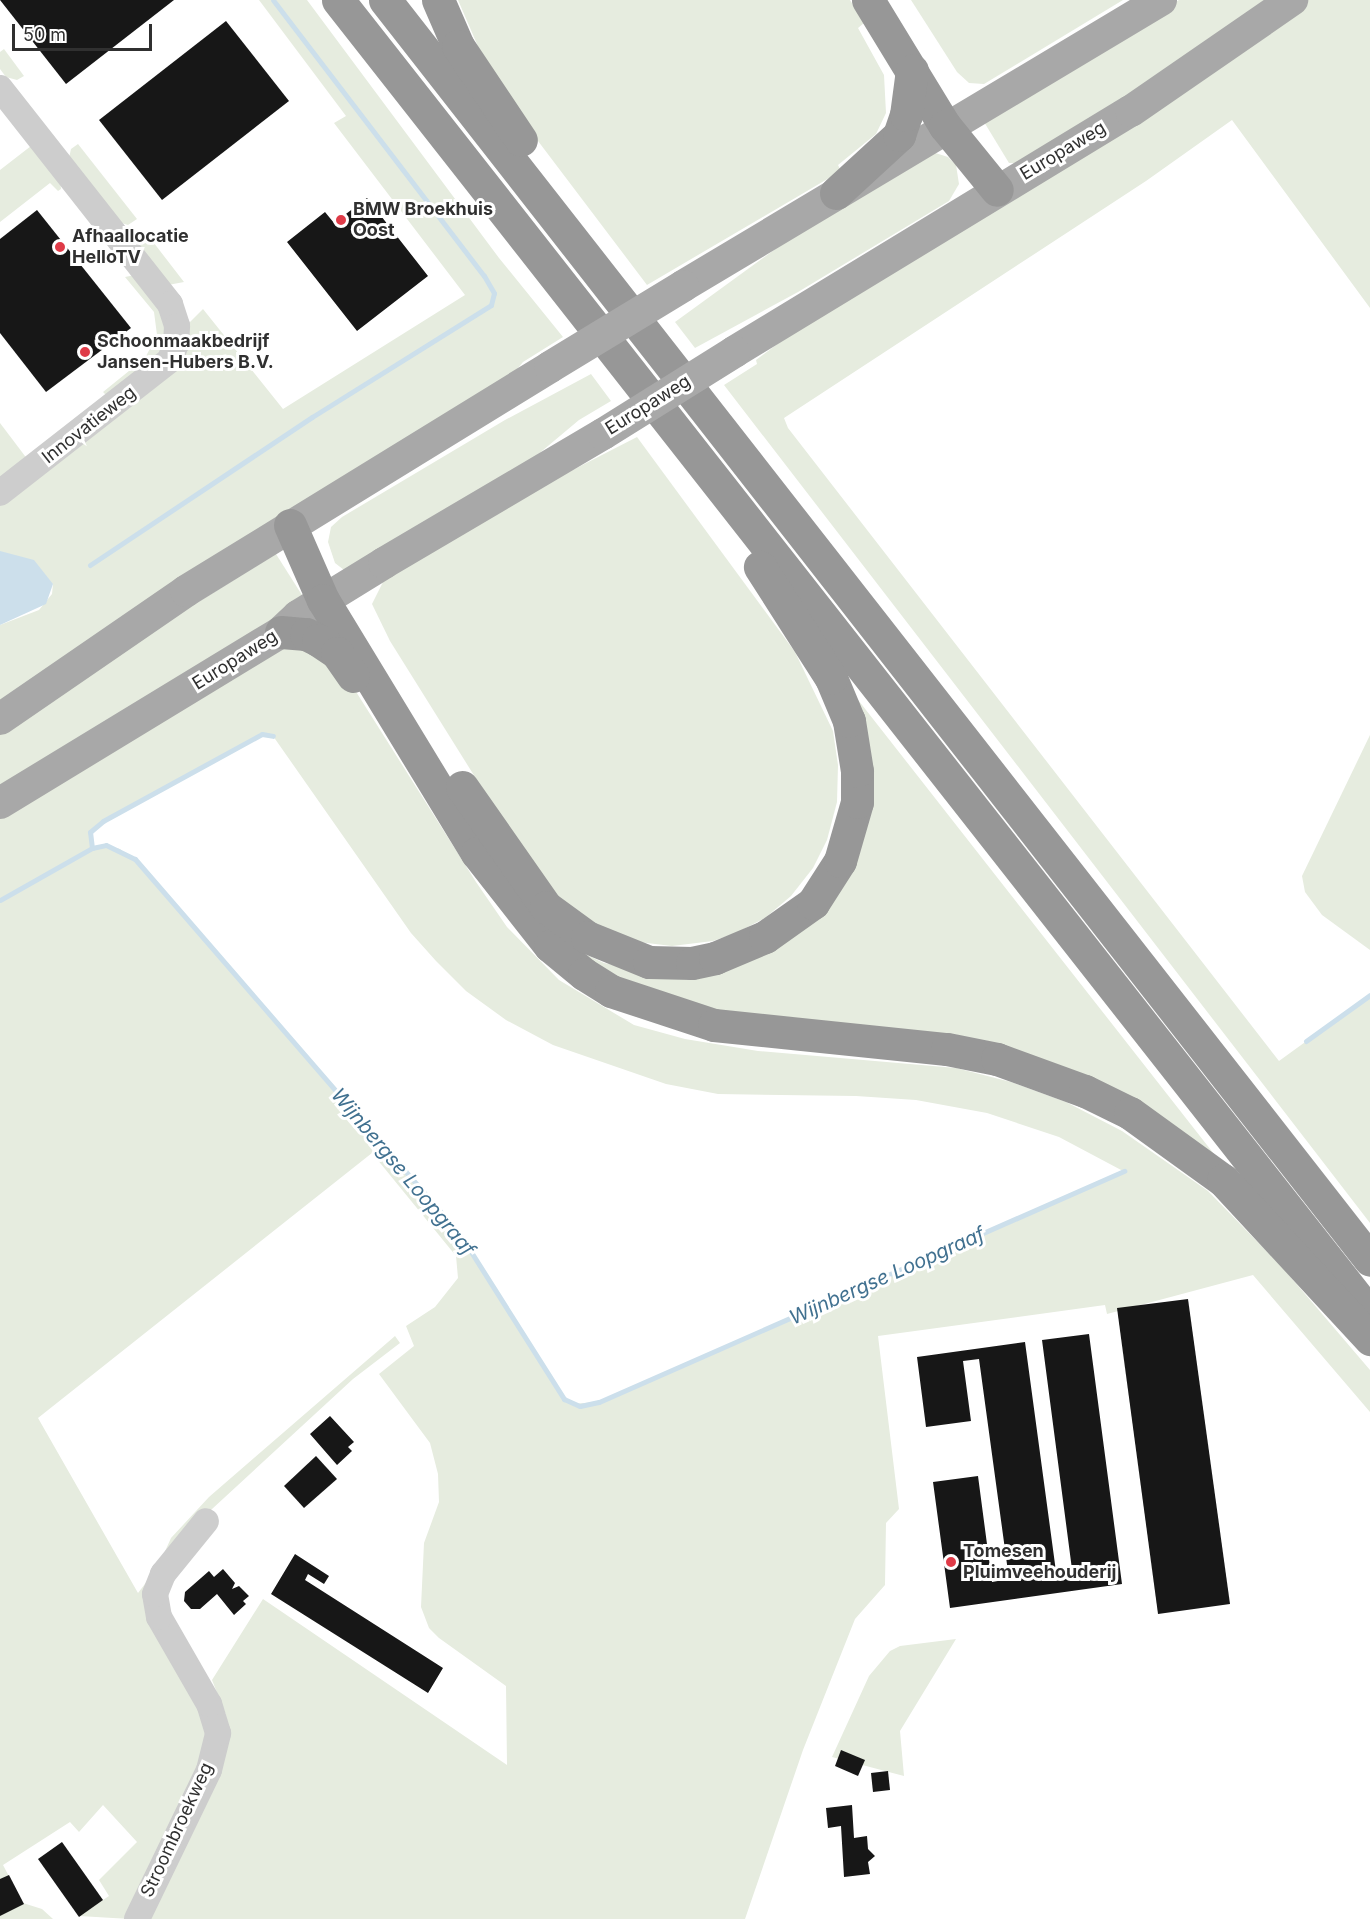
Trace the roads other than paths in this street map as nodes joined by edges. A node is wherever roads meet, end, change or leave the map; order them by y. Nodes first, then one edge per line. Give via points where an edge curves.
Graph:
1 (338, 0) edge
2 (385, 0) edge
3 (438, 0) edge
4 (868, 0) edge
5 (893, 0) edge
6 (1161, 0) edge
7 (1292, 0) edge
8 (912, 70) junction
9 (0, 88) edge
10 (957, 124) junction
11 (997, 190) junction
12 (836, 193) junction
13 (607, 283) junction
14 (671, 426) junction
15 (0, 493) edge
16 (290, 525) junction
17 (332, 595) junction
18 (281, 632) junction
19 (0, 719) edge
20 (399, 725) junction
21 (0, 803) edge
22 (1370, 1260) edge
23 (1370, 1314) edge
24 (1370, 1339) edge
25 (206, 1521) dead end
26 (137, 1919) edge

1 - 14 highway
2 - 13 highway
3 - 13 highway via 458,46 549,181
4 - 8 highway
5 - 10 highway
6 - 10 main road
7 - 11 main road, Europaweg via 1131,111
8 - 10 highway
8 - 12 highway via 906,115 898,135
9 - 15 street, Innovatieweg via 170,304 177,326 170,360
10 - 11 highway
10 - 12 main road via 874,175
11 - 17 main road, Europaweg, bridge via 603,434
12 - 16 main road, bridge
13 - 22 highway
14 - 17 highway via 831,678 849,721 858,771 856,802 840,861 813,903 765,937 715,958 692,963 649,962 587,938 546,907
14 - 23 highway
16 - 17 highway
16 - 19 main road
17 - 18 main road, Europaweg
17 - 20 highway
18 - 20 highway via 306,634 337,653 370,701
18 - 21 main road, Europaweg
20 - 24 highway via 477,854 520,911 550,946 611,991 714,1025 947,1049 997,1059 1085,1091 1130,1113 1223,1179
25 - 26 street, Stroombroekweg via 163,1574 154,1594 159,1617 209,1704 218,1733 209,1770

